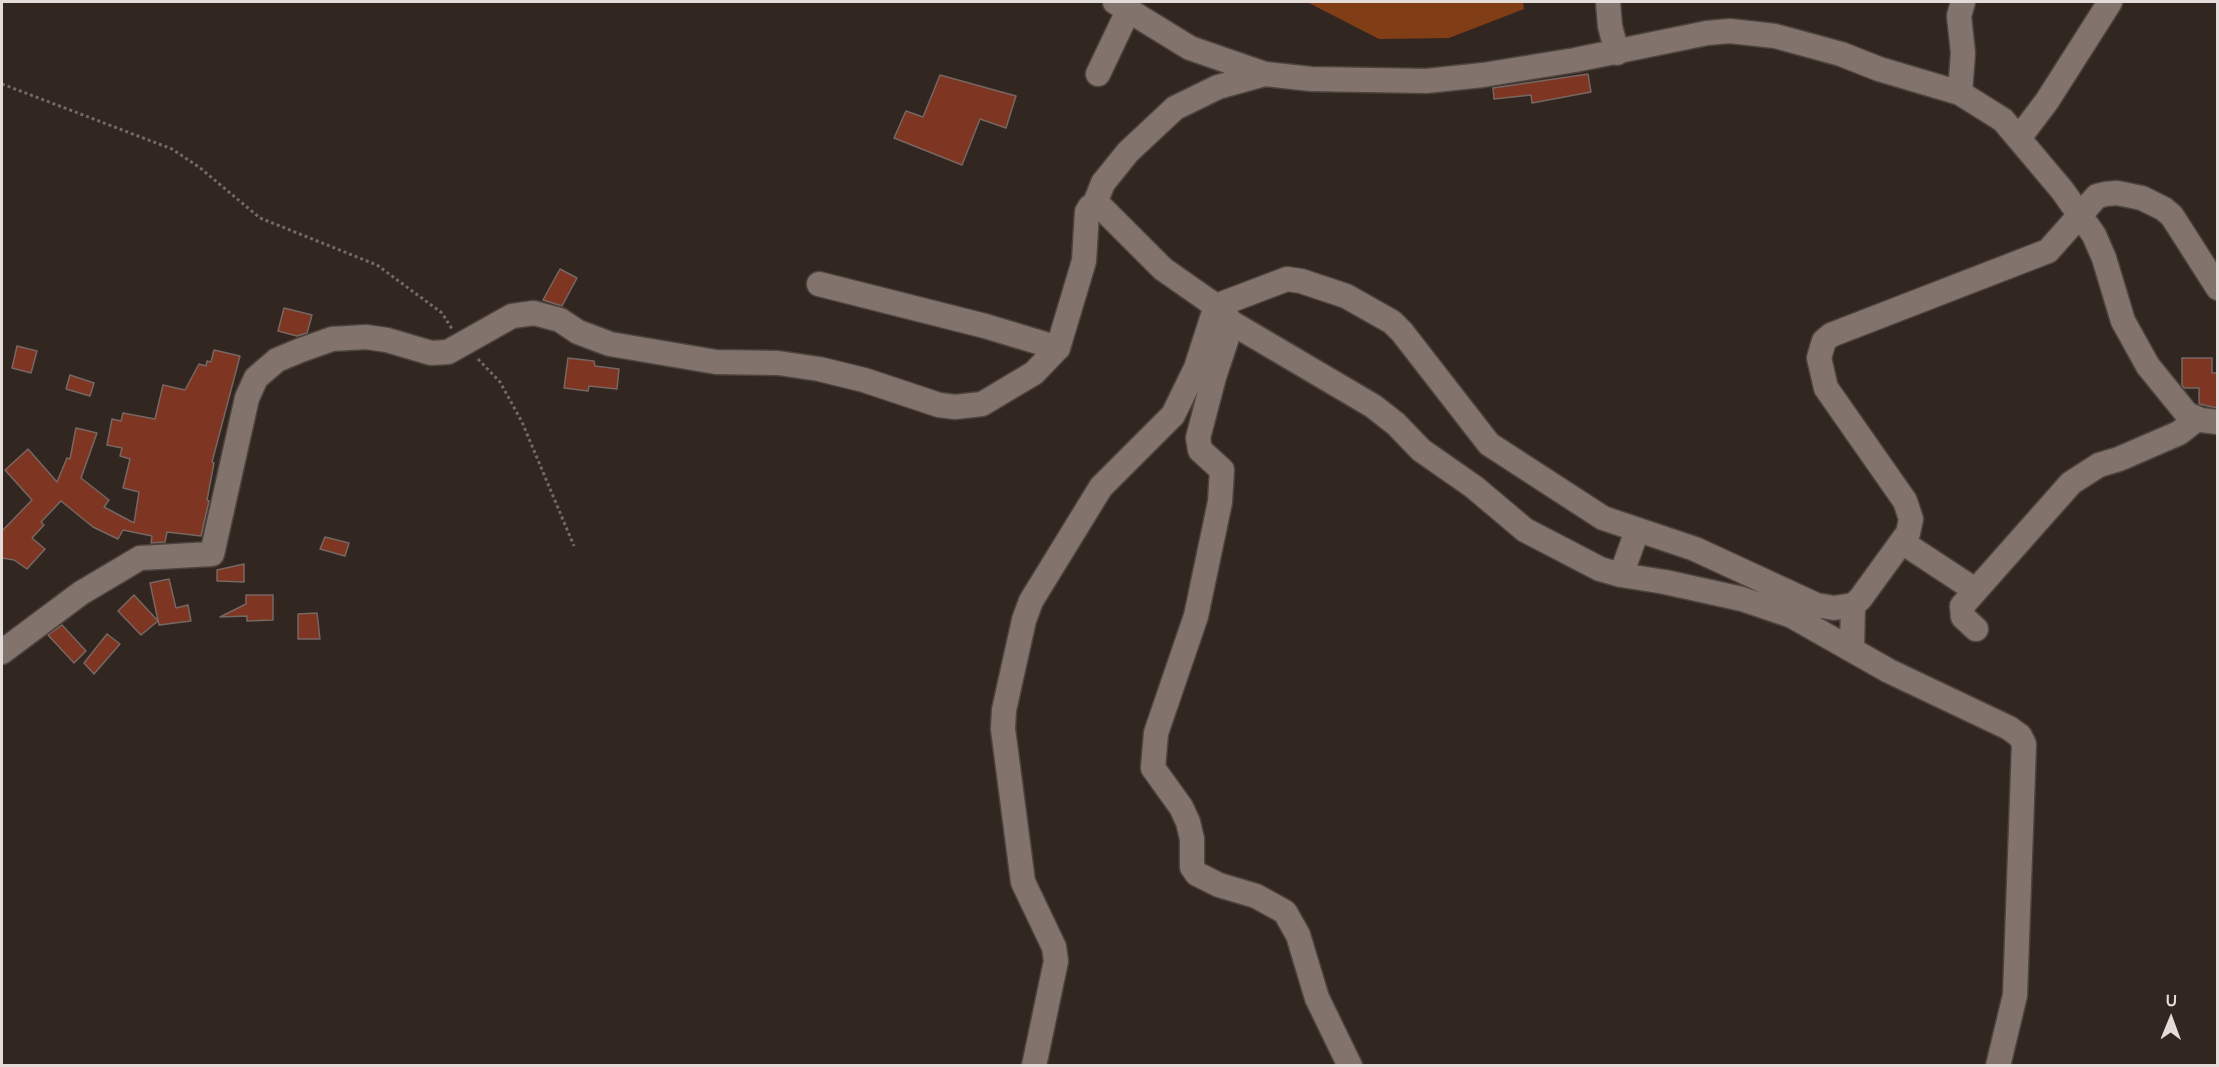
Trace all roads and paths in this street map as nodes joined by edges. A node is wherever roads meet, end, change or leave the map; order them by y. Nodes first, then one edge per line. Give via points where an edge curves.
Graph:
1 (1608, 2) edge
2 (1963, 2) edge
3 (2110, 2) edge
4 (1121, 6) edge
5 (1617, 53) junction
6 (1098, 74) dead end
7 (1265, 74) junction
8 (2, 84) edge
9 (1960, 93) junction
10 (2019, 138) junction
11 (1094, 206) junction
12 (2081, 214) junction
13 (819, 284) dead end
14 (2217, 288) edge
15 (1224, 314) junction
16 (463, 344) junction
17 (1058, 348) junction
18 (2207, 421) edge
19 (1637, 531) junction
20 (1902, 542) junction
21 (574, 546) dead end
22 (1621, 575) junction
23 (1975, 590) junction
24 (1852, 605) junction
25 (1976, 629) dead end
26 (1852, 649) junction
27 (2, 652) edge
28 (1034, 1065) edge
29 (1350, 1065) edge
30 (1998, 1065) edge

1 - 5 street
2 - 9 street via 1959,16 1963,53
3 - 10 street
4 - 6 street
4 - 7 street via 1190,48
5 - 7 street via 1426,81
5 - 9 street via 1707,33 1746,32 1841,54
7 - 11 street via 1218,87 1175,108 1128,152 1103,183
8 - 16 path via 172,149 260,218 386,271 442,313
9 - 10 street via 1990,110
10 - 12 street
11 - 15 street via 1112,217 1163,269
11 - 17 street via 1087,212 1084,261
12 - 14 street via 2097,196 2106,194 2130,195 2154,203 2172,216
12 - 18 street via 2104,258 2128,331 2148,366 2187,414
12 - 20 street via 2048,250 1845,328 1824,341 1819,358 1826,388 1909,510 1911,527
13 - 17 street
15 - 19 street via 1287,279 1346,296 1392,322 1402,332 1490,444 1603,518
15 - 22 street via 1373,406 1420,450 1474,487 1525,530 1600,569
15 - 28 street via 1173,415 1101,487 1031,601 1024,620 1003,729 1023,882 1053,946 1056,961
15 - 29 street via 1214,377 1198,438 1200,450 1222,470 1220,502 1196,616 1156,733 1153,768 1188,822 1192,867 1197,874 1256,896 1285,912 1298,935 1317,998
16 - 17 street via 512,316 534,313 560,320 578,332 610,344 716,362 777,363 819,369 955,407 982,404 1002,393 1034,373
16 - 21 path via 500,382 522,422
16 - 27 street via 448,352 431,353 387,340 347,337 322,342 277,360 256,378 247,398 212,554 140,558 81,593
18 - 23 street via 2099,465 2071,483
19 - 22 street
19 - 24 street via 1695,549 1816,605
20 - 23 street
20 - 24 street
22 - 26 street via 1754,603 1792,616
23 - 25 street via 1961,613
24 - 26 street
26 - 30 street via 1889,671 2009,728 2023,740 2015,995

